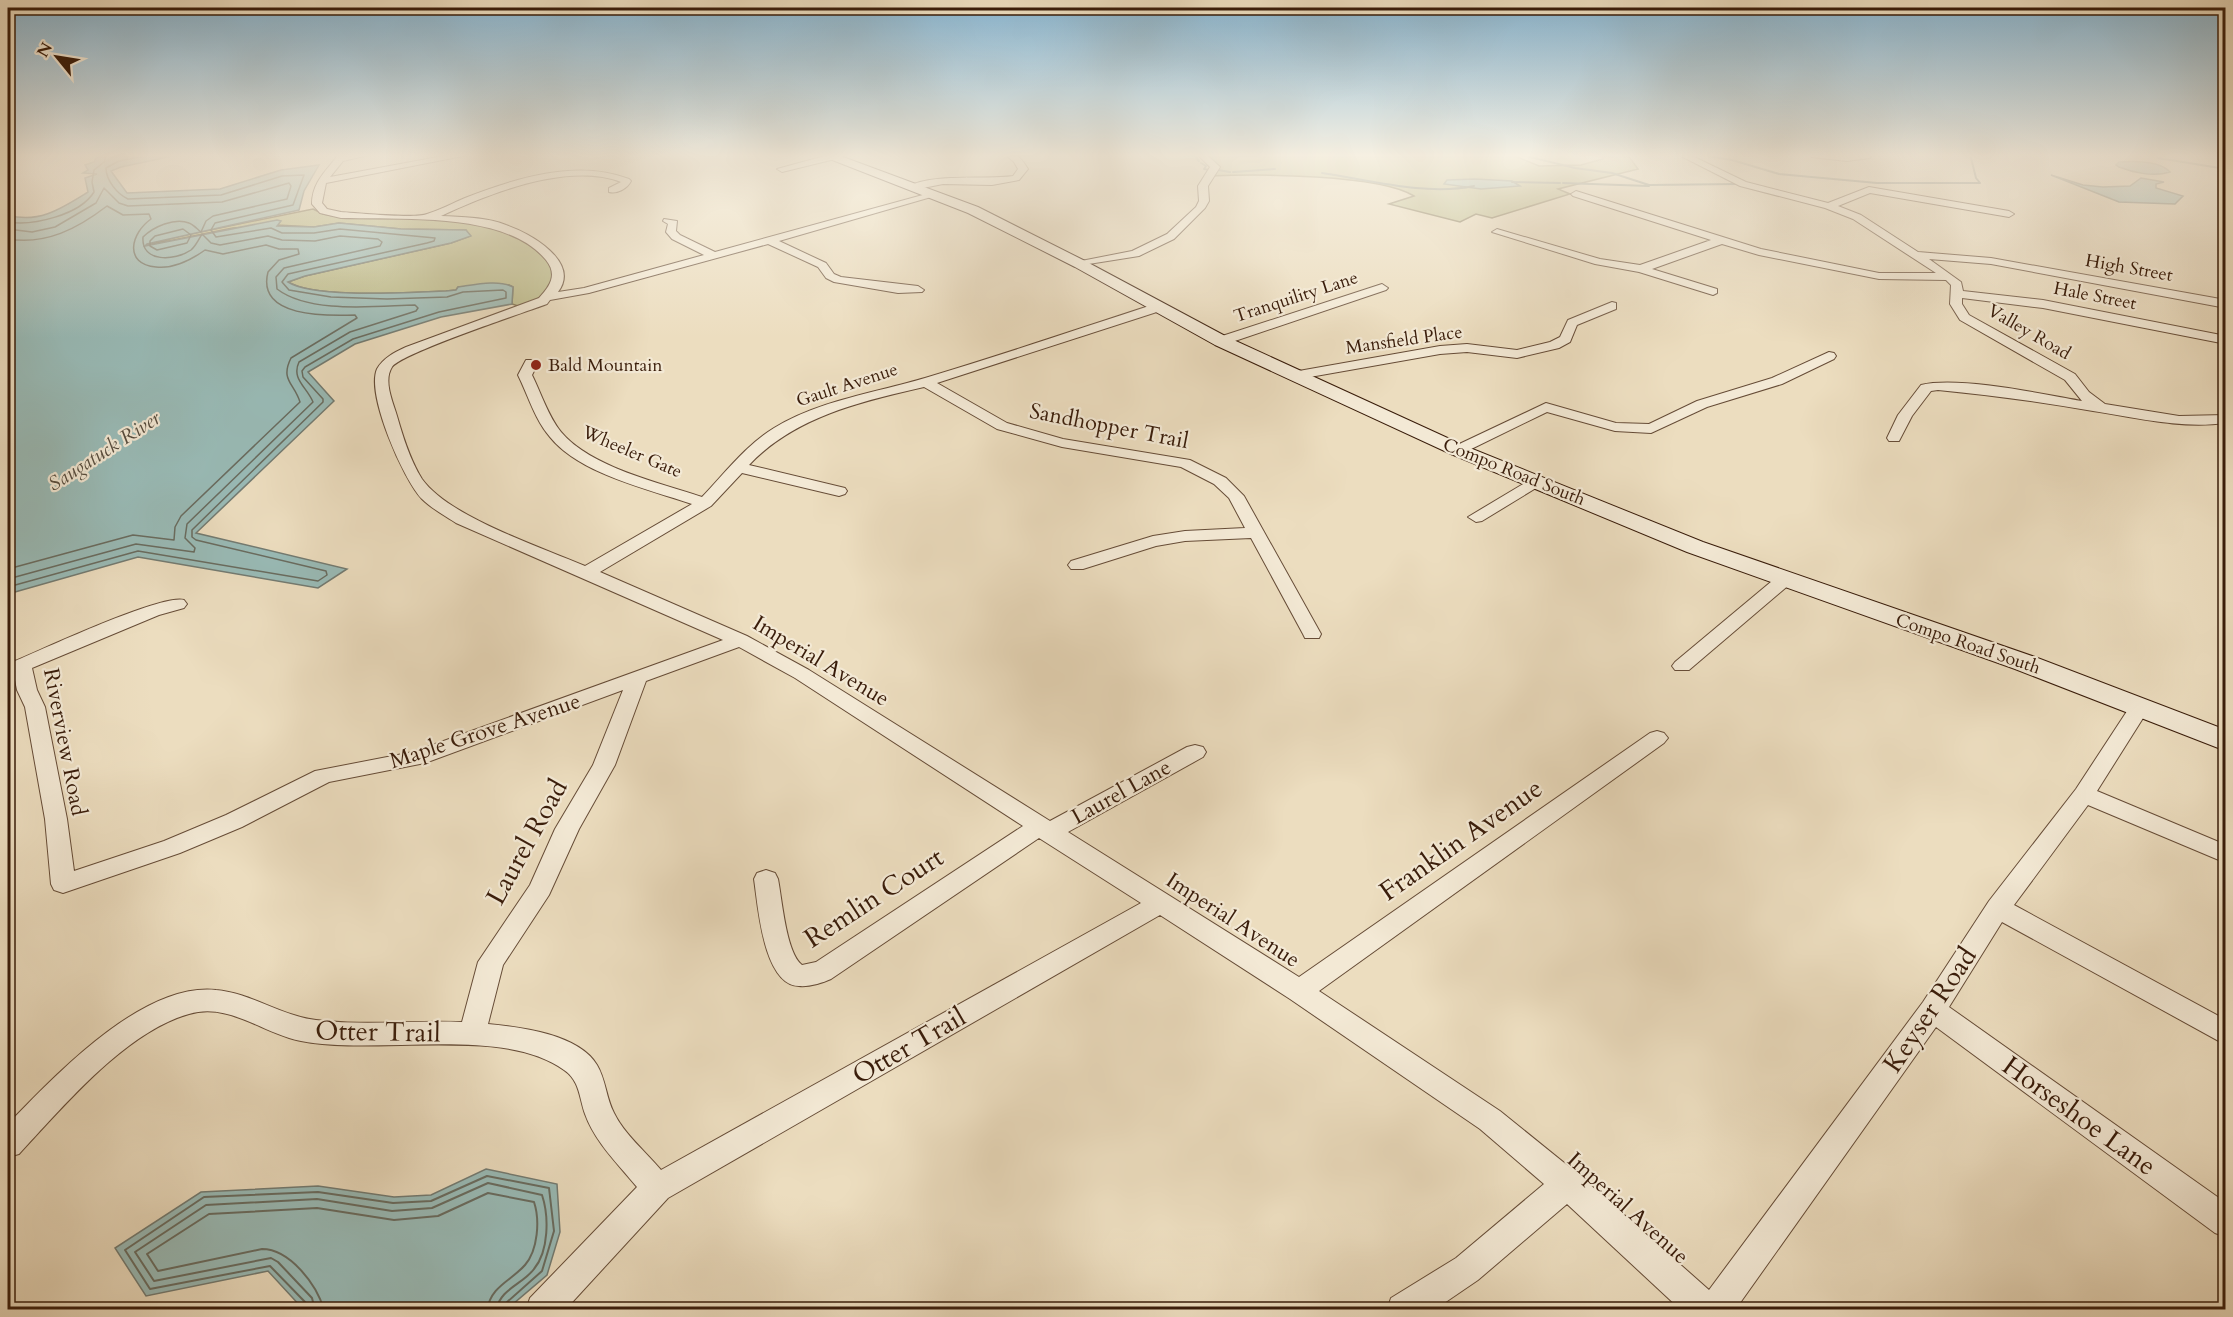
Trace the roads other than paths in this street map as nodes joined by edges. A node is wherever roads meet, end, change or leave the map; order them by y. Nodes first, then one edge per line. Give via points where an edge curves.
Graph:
1 (373, 215) edge
2 (433, 215) edge
3 (858, 215) edge
4 (984, 215) edge
5 (1194, 215) edge
6 (1644, 215) edge
7 (1853, 215) edge
8 (428, 218) junction
9 (668, 221) dead end
10 (1497, 232) dead end
11 (768, 240) junction
12 (1722, 240) junction
13 (713, 255) junction
14 (1919, 255) junction
15 (1080, 264) junction
16 (1641, 269) junction
17 (1949, 277) junction
18 (1382, 288) dead end
19 (918, 290) dead end
20 (1713, 291) dead end
21 (1957, 294) junction
22 (549, 297) junction
23 (2226, 304) edge
24 (1612, 306) dead end
25 (1159, 307) junction
26 (2226, 340) edge
27 (1221, 341) junction
28 (1829, 356) dead end
29 (531, 363) dead end
30 (1293, 376) junction
31 (926, 382) junction
32 (2100, 407) junction
33 (2226, 418) edge
34 (1894, 438) dead end
35 (1458, 450) junction
36 (740, 468) junction
37 (1535, 482) junction
38 (839, 490) dead end
39 (705, 503) junction
40 (1476, 517) dead end
41 (1255, 533) junction
42 (1077, 565) dead end
43 (586, 573) junction
44 (1784, 580) junction
45 (178, 604) dead end
46 (1312, 634) dead end
47 (740, 640) junction
48 (1682, 666) dead end
49 (637, 679) junction
50 (2140, 707) junction
51 (1658, 738) dead end
52 (2226, 741) edge
53 (1195, 752) dead end
54 (2084, 794) junction
55 (1043, 830) junction
56 (2226, 855) edge
57 (766, 879) dead end
58 (63, 884) joint
59 (1161, 903) junction
60 (1998, 908) junction
61 (1299, 991) junction
62 (1934, 1010) junction
63 (472, 1034) junction
64 (2226, 1034) edge
65 (8, 1144) edge
66 (1567, 1184) junction
67 (657, 1188) junction
68 (2226, 1222) edge
69 (543, 1310) edge
70 (1403, 1310) edge
71 (1706, 1310) edge
72 (1715, 1310) edge

1 - 8 street
2 - 8 street
3 - 11 street, Imperial Avenue
4 - 15 main road, Compo Road South
5 - 15 street via 1171,238 1148,251
6 - 12 street
7 - 14 street, Valley Road
8 - 22 street via 494,224 538,246 558,267 558,281
9 - 13 street via 673,223 671,232 676,237
10 - 16 street via 1599,262
11 - 13 street, Imperial Avenue
11 - 19 street via 822,265 838,280
12 - 16 street
12 - 17 street via 1760,252 1880,276
13 - 22 street, Imperial Avenue via 585,291
14 - 17 street, Valley Road
14 - 23 street, High Street via 1991,261
15 - 25 main road, Compo Road South
16 - 20 street
17 - 21 street, Valley Road via 1957,284
18 - 27 street, Tranquility Lane
21 - 26 street, Hale Street via 2043,304
21 - 32 street, Valley Road via 1956,304 1964,317 2070,378
22 - 43 street, Imperial Avenue via 406,352 385,367 381,381 409,471 425,495 462,519
24 - 30 street, Mansfield Place via 1572,322 1565,339 1554,345 1517,354 1467,348 1440,350
25 - 27 main road, Compo Road South
25 - 31 street, Gault Avenue
27 - 30 main road, Compo Road South
28 - 35 street via 1777,381 1701,404 1651,429 1615,427 1546,407
29 - 39 street, Wheeler Gate via 525,375 554,434 569,448 600,464
30 - 35 main road, Compo Road South
31 - 36 street, Gault Avenue via 869,395 799,421 767,439
31 - 41 street, Sandhopper Trail via 992,422 1029,435 1172,460 1206,471 1236,496
32 - 33 street via 2172,419
32 - 34 street via 1938,386 1926,388 1905,415
35 - 37 main road, Compo Road South
36 - 38 street
36 - 39 street, Gault Avenue
37 - 40 street
37 - 44 main road, Compo Road South
39 - 43 street, Gault Avenue
41 - 42 street via 1153,541
41 - 46 street, Sandhopper Trail
43 - 47 street, Imperial Avenue
44 - 48 street
44 - 50 main road, Compo Road South
45 - 58 street, Riverview Road via 22,665 35,707 56,819
47 - 49 street, Maple Grove Avenue
47 - 55 street, Imperial Avenue via 802,674
49 - 58 street, Maple Grove Avenue via 417,758 323,776 172,847
49 - 63 street, Laurel Road via 604,765 567,829 540,889 491,962
50 - 52 main road, Compo Road South
50 - 54 street, Keyser Road
51 - 61 street, Franklin Avenue
53 - 55 street, Laurel Lane
54 - 56 street
54 - 60 street, Keyser Road
55 - 57 street, Remlin Court via 822,972 798,976 786,967 774,930
55 - 59 street, Imperial Avenue
59 - 61 street, Imperial Avenue
59 - 67 street, Otter Trail
60 - 62 street, Keyser Road
60 - 64 street
61 - 66 street, Imperial Avenue via 1490,1120
62 - 68 street, Horseshoe Lane
62 - 72 street, Keyser Road
63 - 65 street, Otter Trail via 305,1031 233,1004 201,998 162,1012 126,1032 75,1076
63 - 67 street, Otter Trail via 552,1047 586,1072 604,1123
66 - 70 street via 1467,1269
66 - 71 street, Imperial Avenue
67 - 69 street, Otter Trail

